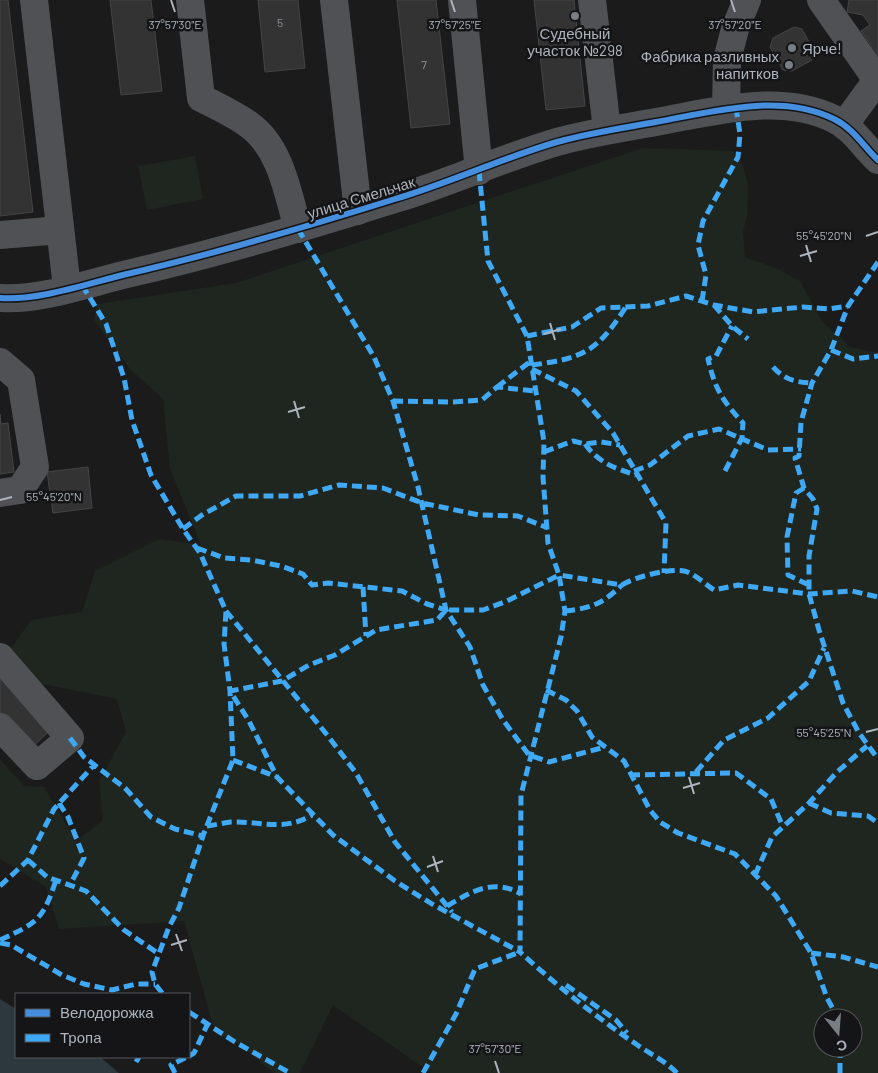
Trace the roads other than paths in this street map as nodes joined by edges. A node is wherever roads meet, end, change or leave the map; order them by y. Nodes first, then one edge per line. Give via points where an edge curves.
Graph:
1 (34, 0) edge
2 (190, 0) edge
3 (334, 0) edge
4 (462, 0) edge
5 (592, 0) edge
6 (747, 0) edge
7 (820, 0) edge
8 (726, 110) junction
9 (847, 127) junction
10 (607, 130) junction
11 (878, 160) edge
12 (479, 171) junction
13 (358, 211) junction
14 (60, 230) junction
15 (298, 230) junction
16 (0, 235) edge
17 (67, 288) junction
18 (0, 298) edge
19 (0, 362) edge
20 (0, 493) edge
21 (0, 658) edge
22 (0, 727) edge

1 - 14 street
2 - 15 street via 201,98 249,124 265,140 278,162
3 - 13 street
4 - 12 street
5 - 10 street
6 - 8 street via 727,60
7 - 9 street via 877,80 850,116
8 - 9 street, улица Смельчак via 773,106 793,108 835,119
8 - 10 street, улица Смельчак
9 - 11 street
10 - 12 street, улица Смельчак via 556,142
12 - 13 street, улица Смельчак
13 - 15 street, улица Смельчак
14 - 16 street
14 - 17 street
15 - 17 street, улица Смельчак
17 - 18 street, улица Смельчак via 24,297
19 - 20 street via 21,380 35,467 20,490
21 - 22 street via 70,738 37,766

